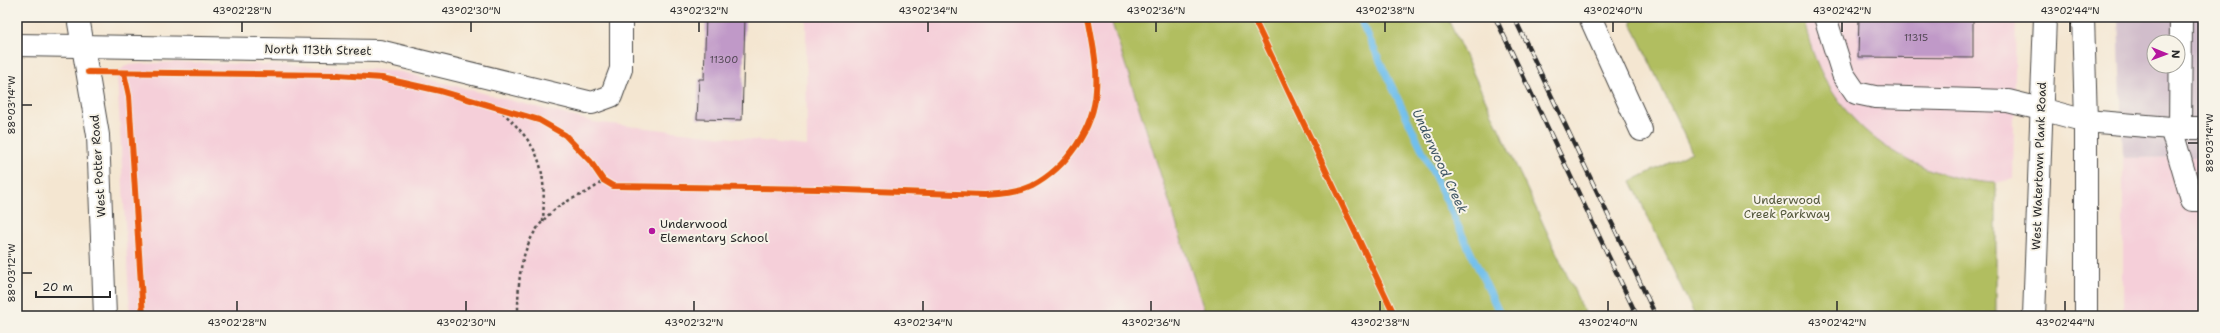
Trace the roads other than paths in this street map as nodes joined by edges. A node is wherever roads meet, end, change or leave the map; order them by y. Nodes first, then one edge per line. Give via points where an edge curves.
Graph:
1 (78, 17) edge
2 (621, 17) edge
3 (1590, 17) edge
4 (1825, 17) edge
5 (2045, 17) edge
6 (2083, 17) edge
7 (2181, 17) edge
8 (17, 45) edge
9 (84, 45) junction
10 (2040, 109) junction
11 (2086, 121) junction
12 (2176, 128) junction
13 (2203, 128) edge
14 (1641, 130) dead end
15 (2203, 200) edge
16 (105, 316) edge
17 (2034, 316) edge
18 (2086, 316) edge

1 - 9 street, West Potter Road
2 - 9 street, North 113th Street via 621,69 612,96 592,103 379,51
3 - 14 street
4 - 10 street via 1843,74 1856,93 1875,97 2008,101
5 - 10 street, West Watertown Plank Road
6 - 11 street
7 - 12 street
8 - 9 street, North 113th Street
9 - 16 street, West Potter Road via 98,135
10 - 11 street
10 - 17 street, West Watertown Plank Road
11 - 12 street
11 - 18 street
12 - 13 street
12 - 15 street via 2192,200

